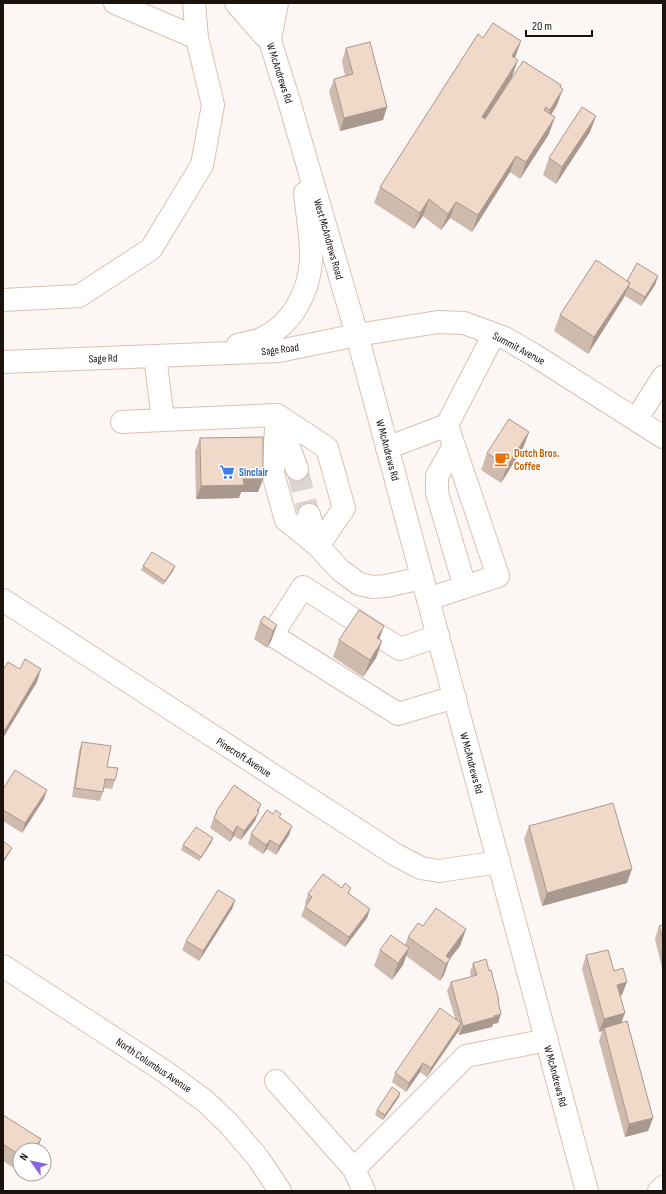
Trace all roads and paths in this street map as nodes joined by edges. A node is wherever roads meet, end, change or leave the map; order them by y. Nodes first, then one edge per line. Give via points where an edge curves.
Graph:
1 (115, 3) edge
2 (194, 3) edge
3 (236, 3) edge
4 (258, 3) edge
5 (277, 3) edge
6 (197, 38) junction
7 (270, 42) junction
8 (301, 142) junction
9 (3, 300) edge
10 (494, 334) junction
11 (357, 335) junction
12 (203, 354) junction
13 (155, 356) junction
14 (3, 362) edge
15 (663, 377) edge
16 (277, 415) junction
17 (163, 420) junction
18 (636, 420) junction
19 (122, 422) dead end
20 (447, 425) junction
21 (663, 437) edge
22 (454, 446) junction
23 (387, 448) junction
24 (297, 469) tunnel mouth
25 (309, 515) tunnel mouth
26 (318, 546) junction
27 (422, 578) junction
28 (465, 587) junction
29 (428, 599) junction
30 (3, 600) edge
31 (438, 636) junction
32 (455, 697) junction
33 (499, 862) junction
34 (3, 966) edge
35 (546, 1040) junction
36 (276, 1081) dead end
37 (354, 1169) junction
38 (663, 1187) edge
39 (280, 1191) edge
40 (364, 1191) edge
41 (587, 1191) edge
42 (659, 1191) edge

1 - 6 main road
2 - 6 main road
3 - 7 main road
4 - 7 main road, W McAndrews Rd
5 - 7 main road
6 - 9 main road via 213,105 202,165 151,249 79,296
7 - 8 main road, W McAndrews Rd
8 - 11 main road, West McAndrews Road
8 - 12 main road via 311,260 307,283 299,305 287,321 260,340
10 - 11 main road, Summit Avenue via 464,323 438,322
10 - 18 main road, Summit Avenue via 534,355
10 - 20 main road
11 - 12 main road, Sage Road via 279,351
11 - 23 main road, W McAndrews Rd
12 - 13 main road, Sage Rd
13 - 14 main road, Sage Rd
13 - 17 main road
15 - 18 main road
16 - 17 main road
16 - 24 main road
16 - 26 main road via 273,474 286,520
16 - 26 main road via 327,448 344,508
17 - 19 main road
18 - 21 main road, Summit Avenue
20 - 22 main road
20 - 23 main road
22 - 28 main road via 437,476 437,493
22 - 28 main road via 498,576
23 - 27 main road, W McAndrews Rd
25 - 26 main road
26 - 27 main road via 340,570 359,584 386,586
27 - 29 main road, W McAndrews Rd
28 - 29 main road
29 - 31 main road, W McAndrews Rd
30 - 33 main road, Pinecroft Avenue via 414,865 439,871
31 - 32 main road, W McAndrews Rd
31 - 32 main road via 400,649 303,587 272,635 398,714
32 - 33 main road, W McAndrews Rd
33 - 35 main road, W McAndrews Rd
34 - 39 main road, North Columbus Avenue via 164,1071 205,1101 258,1158
35 - 37 main road via 466,1056
35 - 41 main road, W McAndrews Rd
36 - 37 main road
37 - 40 main road
38 - 42 main road

